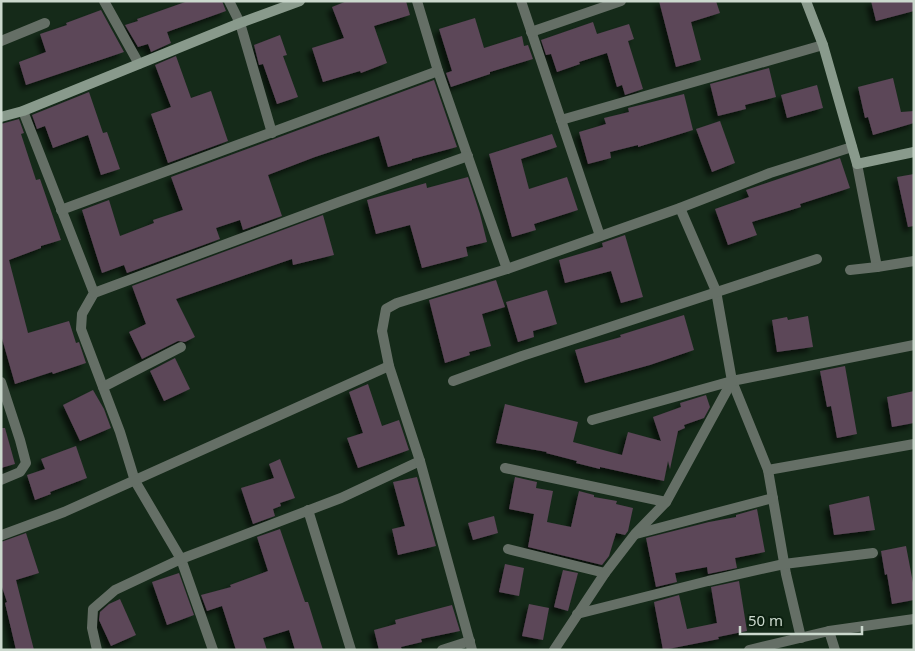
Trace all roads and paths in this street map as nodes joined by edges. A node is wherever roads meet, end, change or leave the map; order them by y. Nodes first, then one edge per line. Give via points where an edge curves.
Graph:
1 (104, 1) edge
2 (229, 1) edge
3 (300, 1) edge
4 (417, 1) edge
5 (521, 1) edge
6 (621, 1) edge
7 (806, 1) edge
8 (45, 23) dead end
9 (240, 23) junction
10 (531, 32) junction
11 (1, 41) edge
12 (823, 45) junction
13 (139, 64) junction
14 (438, 72) junction
15 (23, 111) junction
16 (1, 117) edge
17 (562, 120) junction
18 (272, 133) junction
19 (852, 147) junction
20 (914, 152) edge
21 (468, 156) junction
22 (857, 164) junction
23 (680, 208) junction
24 (61, 210) junction
25 (600, 236) junction
26 (818, 259) dead end
27 (914, 261) edge
28 (877, 268) junction
29 (507, 269) junction
30 (850, 270) dead end
31 (716, 291) junction
32 (94, 294) junction
33 (914, 345) edge
34 (181, 347) dead end
35 (389, 366) junction
36 (453, 381) dead end
37 (732, 381) junction
38 (103, 387) junction
39 (2, 388) edge
40 (592, 420) dead end
41 (914, 444) edge
42 (420, 461) junction
43 (505, 468) dead end
44 (768, 470) junction
45 (1, 480) edge
46 (134, 481) junction
47 (773, 498) junction
48 (666, 502) junction
49 (308, 510) junction
50 (635, 534) junction
51 (2, 535) edge
52 (508, 549) dead end
53 (873, 553) dead end
54 (181, 559) junction
55 (784, 564) junction
56 (606, 574) junction
57 (577, 614) junction
58 (914, 619) edge
59 (829, 631) junction
60 (801, 638) junction
61 (471, 646) edge
62 (97, 650) edge
63 (213, 650) edge
64 (350, 650) edge
65 (442, 650) edge
66 (554, 650) edge
67 (749, 650) edge
68 (835, 650) edge

1 - 13 street
2 - 9 street
3 - 9 street
4 - 14 street
5 - 10 street
6 - 10 street
7 - 12 street
8 - 11 street
9 - 13 street
9 - 18 street
10 - 17 street
12 - 17 street
12 - 19 street
13 - 15 street
14 - 18 street
14 - 21 street
15 - 16 street
15 - 24 street
17 - 25 street
18 - 24 street
19 - 22 street
19 - 23 street via 770,173
20 - 22 street
21 - 29 street
21 - 32 street
22 - 28 street
23 - 25 street
23 - 31 street
24 - 32 street
25 - 29 street
26 - 31 street
27 - 28 street
28 - 30 street
29 - 35 street via 386,309 382,330
31 - 36 street
31 - 37 street
32 - 38 street via 82,314 81,329
33 - 37 street
34 - 38 street
35 - 42 street
35 - 46 street
37 - 40 street
37 - 44 street
37 - 48 street
38 - 46 street
39 - 45 street via 26,464 20,472
41 - 44 street
42 - 49 street
42 - 61 street
43 - 48 street
44 - 47 street
46 - 51 street
46 - 54 street
47 - 50 street
47 - 55 street
48 - 50 street
49 - 54 street
49 - 64 street
50 - 56 street
52 - 56 street
53 - 55 street
54 - 62 street via 115,590 93,609 92,628
54 - 63 street
55 - 57 street
55 - 60 street
56 - 57 street
57 - 66 street
58 - 59 street
59 - 60 street
59 - 68 street
60 - 67 street
61 - 65 street

